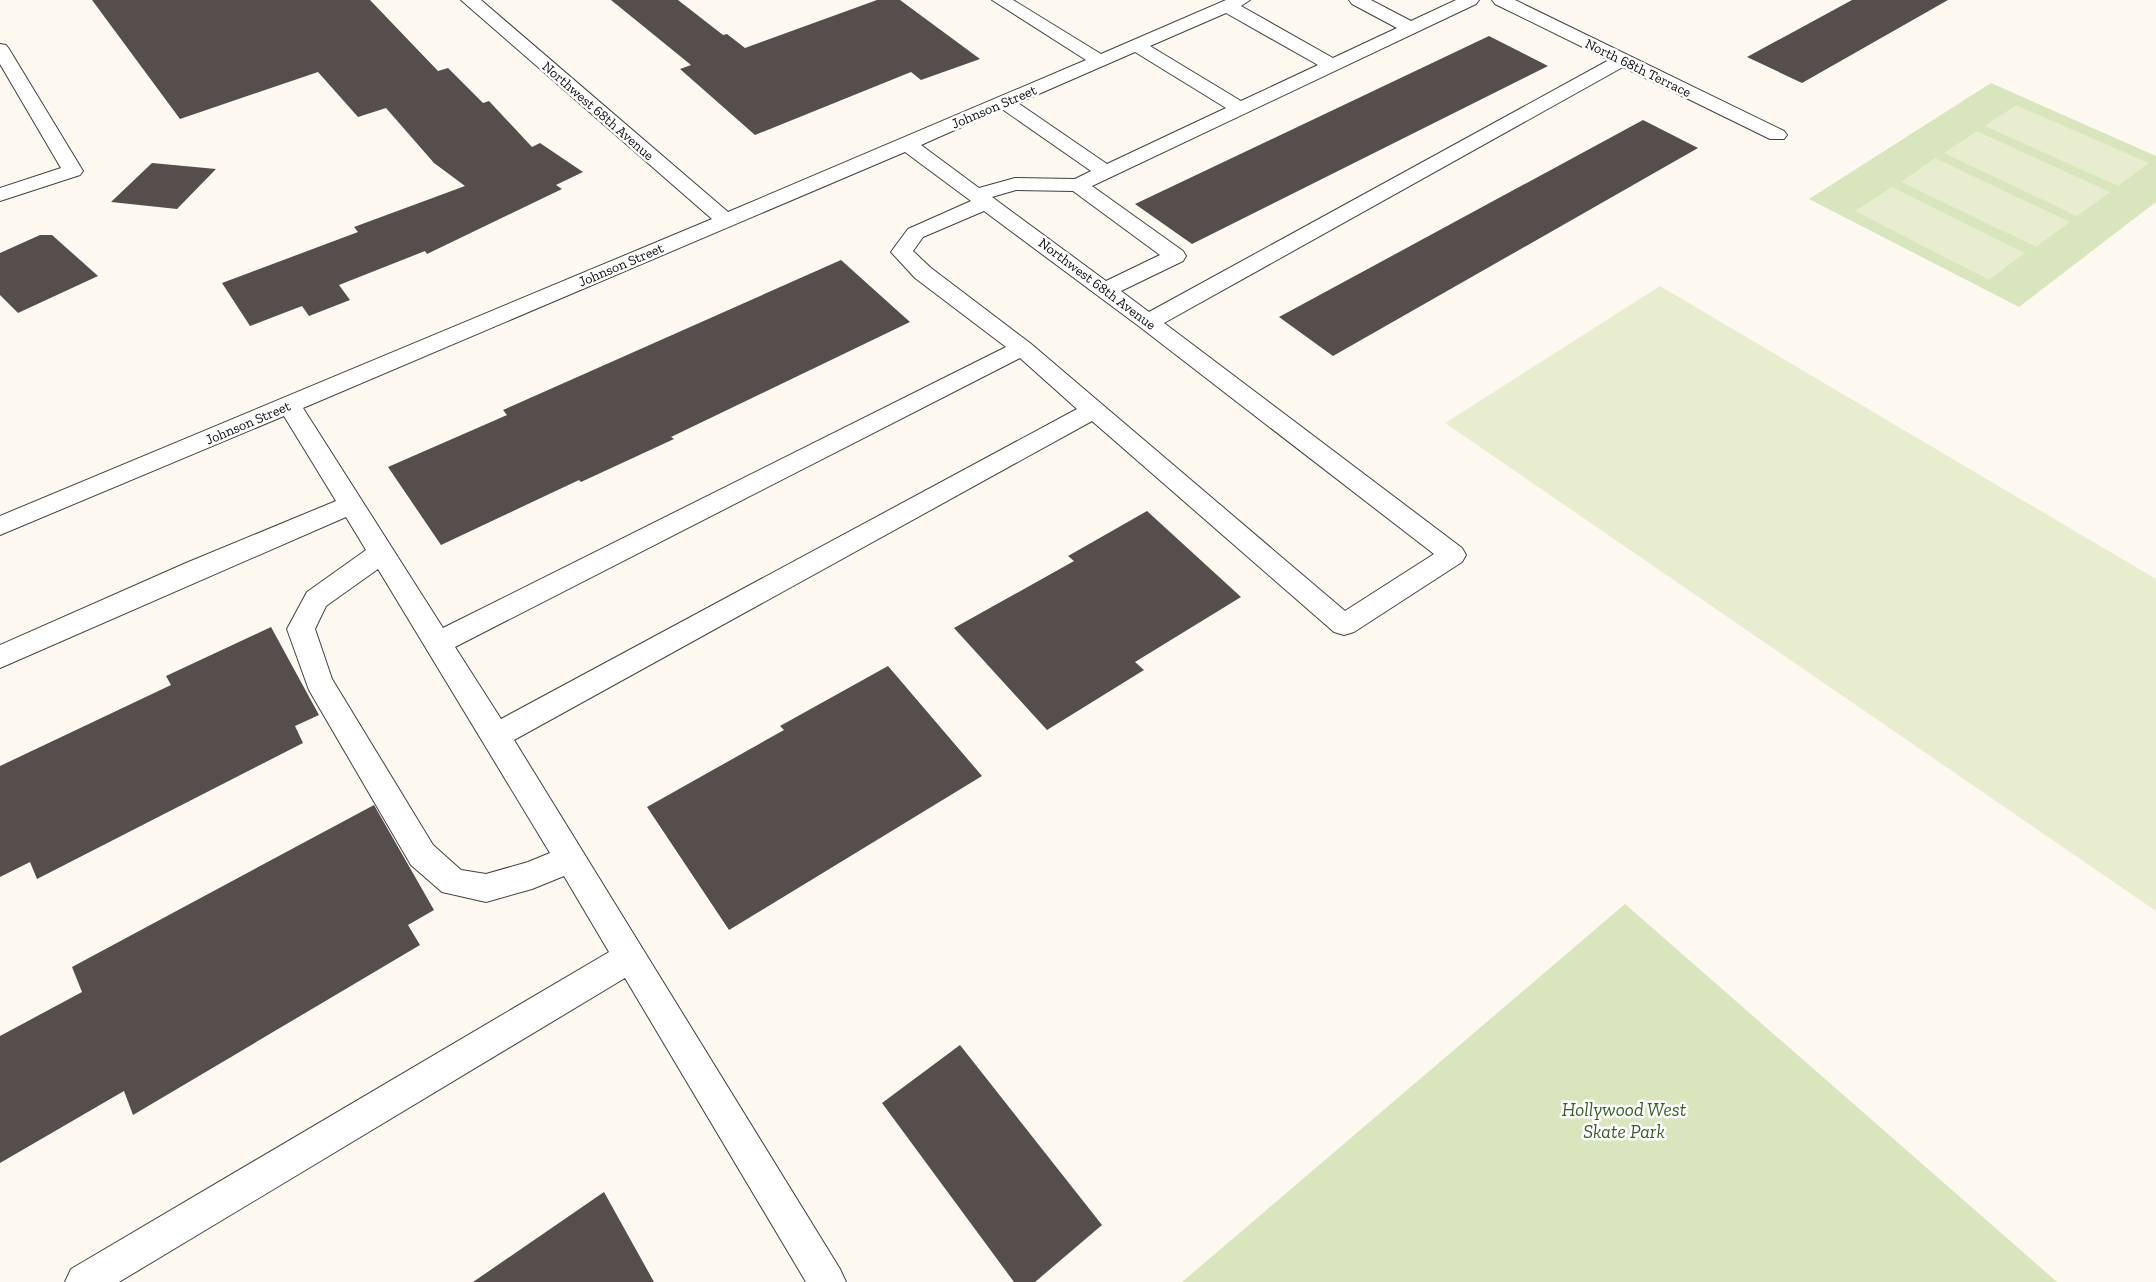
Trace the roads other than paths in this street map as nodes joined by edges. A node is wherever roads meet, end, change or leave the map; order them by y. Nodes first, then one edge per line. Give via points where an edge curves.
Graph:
1 (470, 0) edge
2 (1001, 0) edge
3 (1358, 0) edge
4 (1470, 0) edge
5 (1500, 0) edge
6 (1234, 3) edge
7 (1411, 28) junction
8 (1136, 45) junction
9 (0, 49) edge
10 (1622, 60) junction
11 (1100, 61) junction
12 (1332, 65) junction
13 (1004, 102) junction
14 (1240, 108) junction
15 (1777, 135) dead end
16 (907, 144) junction
17 (1106, 172) junction
18 (1078, 185) junction
19 (0, 196) edge
20 (981, 199) junction
21 (726, 221) junction
22 (1104, 290) junction
23 (1148, 322) junction
24 (1022, 348) junction
25 (289, 405) junction
26 (1094, 410) junction
27 (352, 504) junction
28 (0, 526) edge
29 (381, 553) junction
30 (437, 644) junction
31 (0, 657) edge
32 (496, 736) junction
33 (570, 859) junction
34 (630, 957) junction
35 (84, 1282) edge
36 (827, 1282) edge

1 - 21 street, Northwest 68th Avenue
2 - 11 street
3 - 7 street
4 - 7 street
5 - 10 street, North 68th Terrace
6 - 8 street, Johnson Street
6 - 12 street
7 - 12 street
8 - 11 street, Johnson Street
8 - 14 street
9 - 19 street via 73,171
10 - 15 street, North 68th Terrace
10 - 23 street
11 - 13 street, Johnson Street
12 - 14 street
13 - 16 street, Johnson Street
13 - 17 street
14 - 17 street
16 - 20 street, Northwest 68th Avenue
16 - 21 street, Johnson Street
17 - 18 street
18 - 20 street via 1015,184
18 - 22 street via 1174,256
20 - 22 street, Northwest 68th Avenue
20 - 24 street via 915,233 902,252 923,273
21 - 25 street, Johnson Street
22 - 23 street, Northwest 68th Avenue
23 - 26 street, Northwest 68th Avenue via 1453,555 1344,625
24 - 26 street
24 - 30 street
25 - 27 street
25 - 28 street, Johnson Street
26 - 32 street
27 - 29 street
27 - 31 street
29 - 30 street
29 - 33 street via 316,599 301,630 319,682 422,855 453,882 486,888 532,875
30 - 32 street
32 - 33 street
33 - 34 street
34 - 35 street
34 - 36 street

